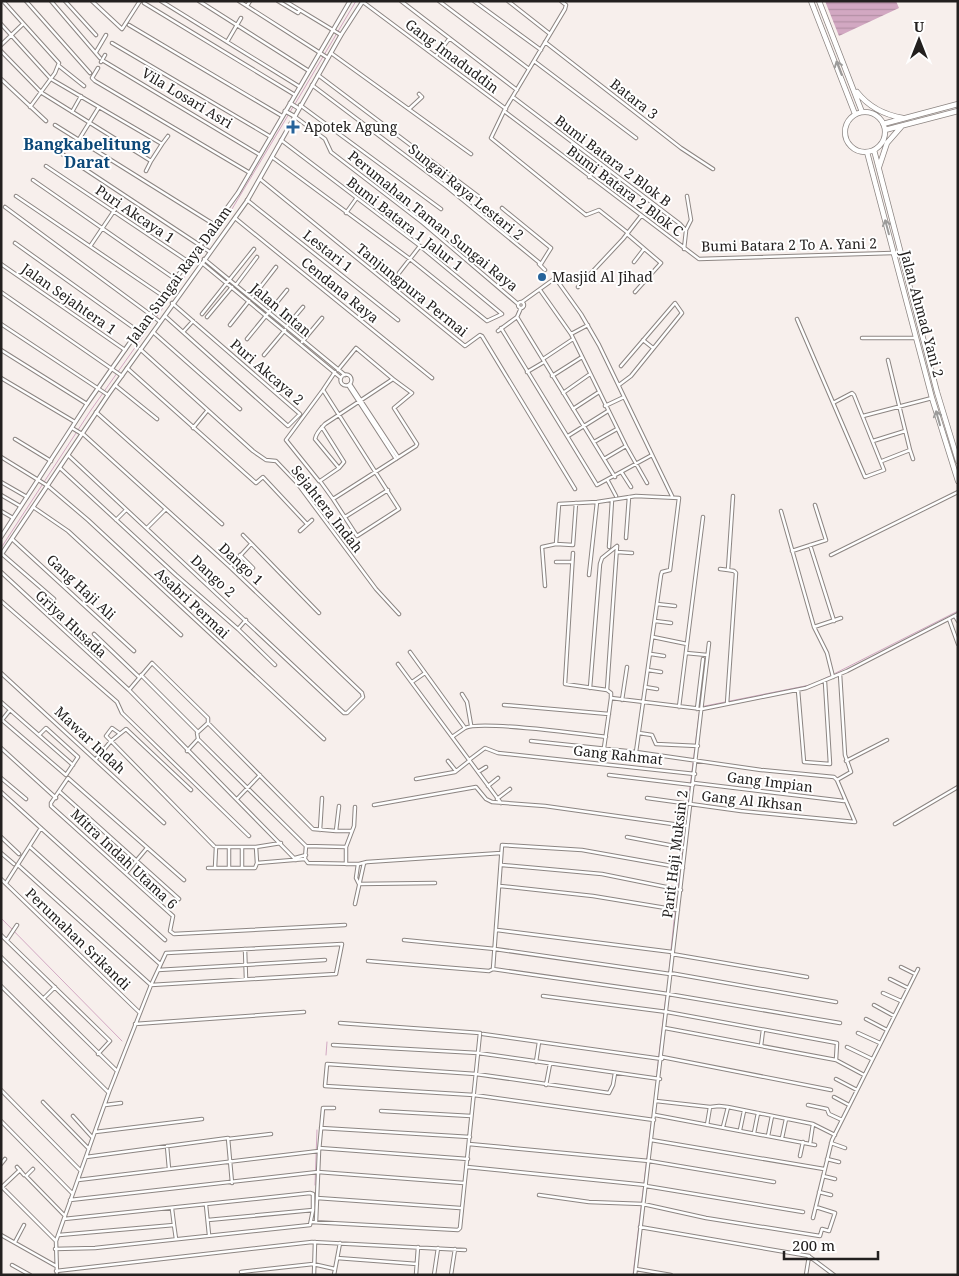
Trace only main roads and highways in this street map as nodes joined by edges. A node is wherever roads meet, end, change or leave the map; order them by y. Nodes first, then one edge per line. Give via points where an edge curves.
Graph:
1 (811, 1) edge
2 (819, 1) edge
3 (854, 89) junction
4 (958, 104) edge
5 (862, 112) junction
6 (958, 112) edge
7 (855, 114) junction
8 (904, 118) junction
9 (883, 124) junction
10 (904, 125) junction
11 (885, 130) junction
12 (874, 150) junction
13 (867, 152) junction
14 (878, 170) junction
15 (958, 461) edge
16 (958, 481) edge

7 -> 1 highway
2 - 3 highway
3 - 5 highway
3 - 8 highway via 870,105
4 - 8 highway
5 - 7 highway
5 - 9 highway via 877,115
6 - 10 highway
7 - 13 highway via 846,126 847,140 853,148
8 - 9 highway
9 - 11 highway
10 - 11 highway
10 - 14 highway via 887,143
11 - 12 highway via 884,140
12 - 13 highway
12 - 14 highway, Jalan Ahmad Yani 2
16 -> 13 highway, Jalan Ahmad Yani 2 via 932,398
14 - 15 highway, Jalan Ahmad Yani 2

